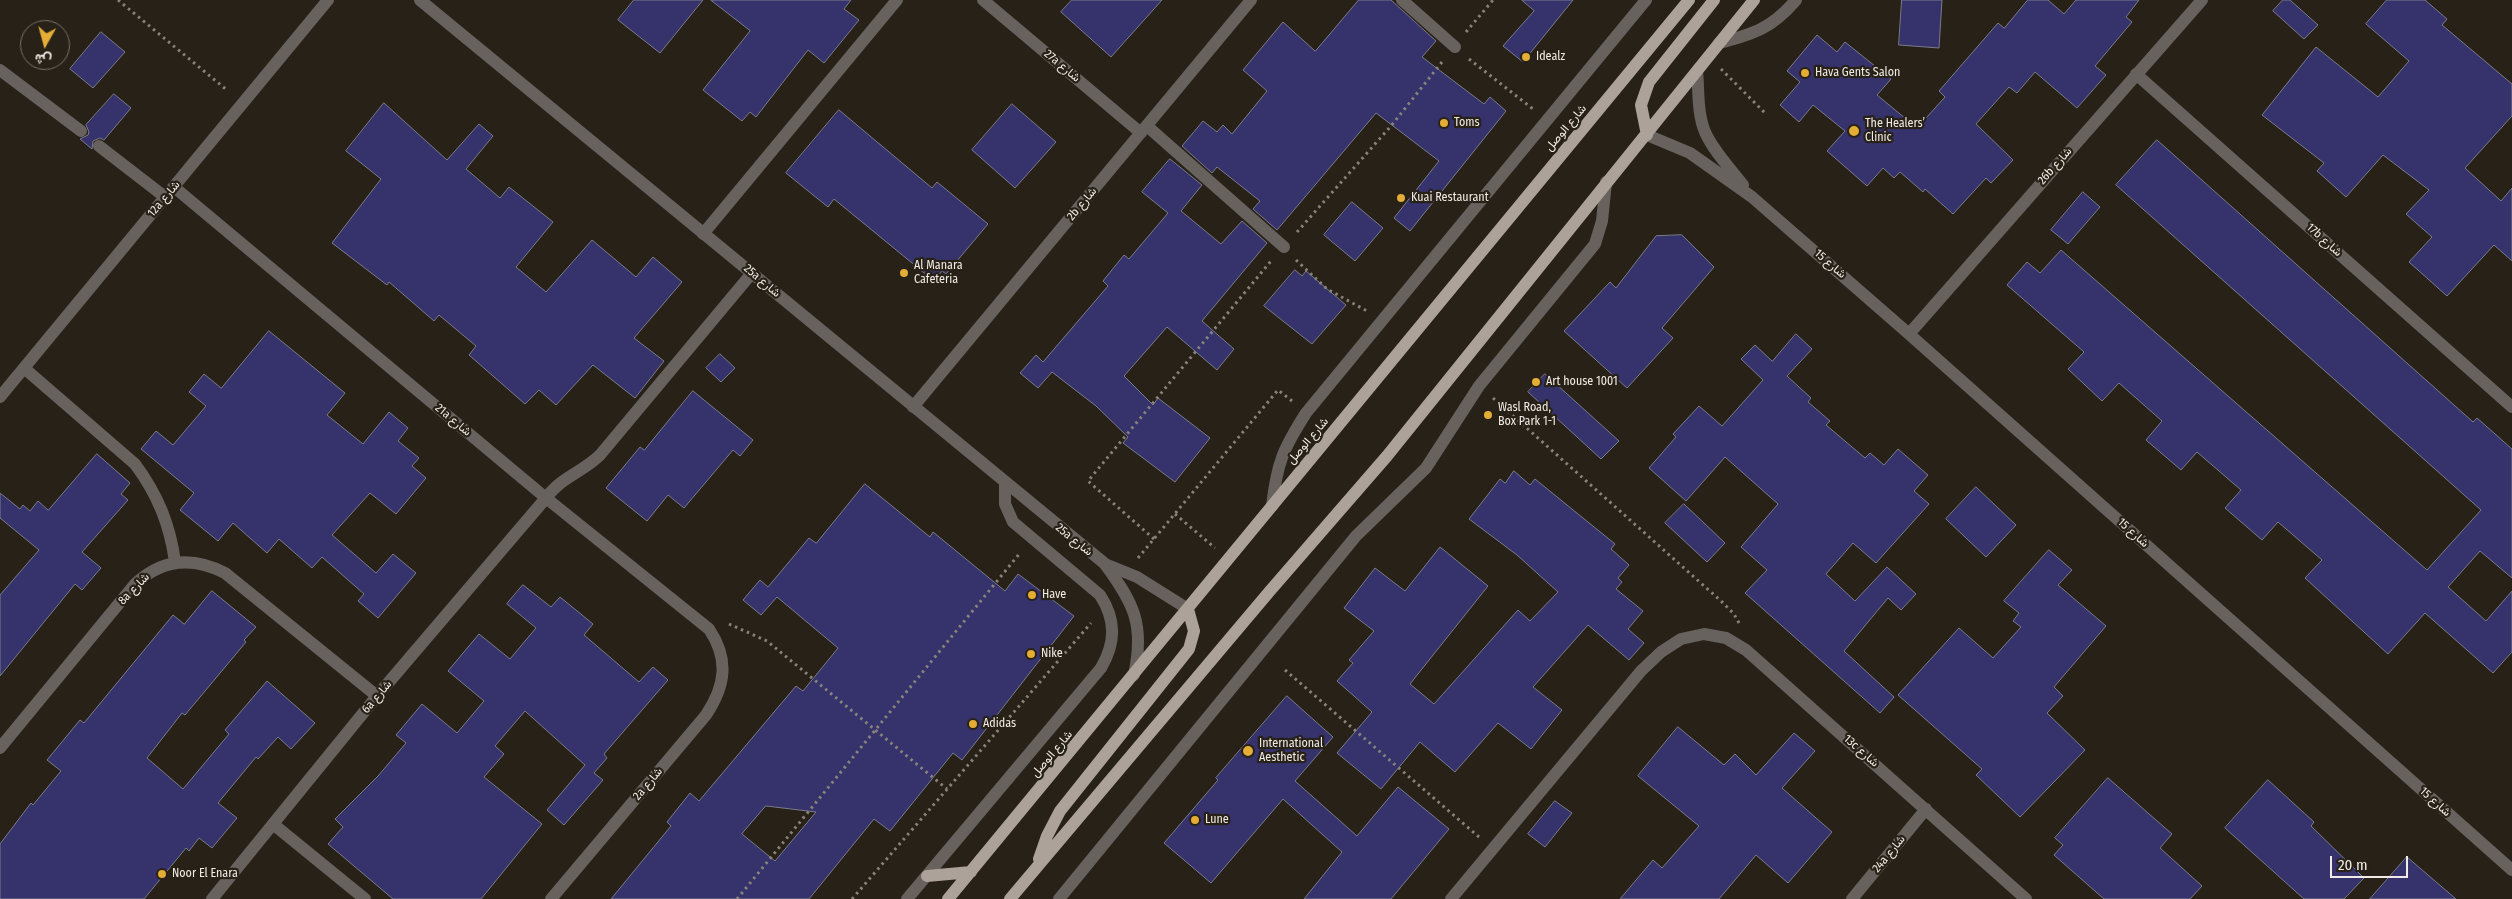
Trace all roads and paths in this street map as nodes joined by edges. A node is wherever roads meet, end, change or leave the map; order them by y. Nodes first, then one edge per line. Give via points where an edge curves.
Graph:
1 (118, 0) edge
2 (328, 0) edge
3 (420, 0) edge
4 (897, 0) edge
5 (983, 0) edge
6 (1251, 0) edge
7 (1402, 0) edge
8 (1493, 0) edge
9 (1646, 0) edge
10 (1689, 0) edge
11 (1714, 0) edge
12 (1754, 0) edge
13 (1796, 0) edge
14 (2202, 0) edge
15 (1719, 43) junction
16 (1454, 47) junction
17 (1708, 57) junction
18 (0, 70) edge
19 (1697, 71) junction
20 (2136, 74) junction
21 (244, 104) junction
22 (1767, 115) dead end
23 (1547, 121) junction
24 (1144, 129) junction
25 (81, 131) dead end
26 (1647, 135) junction
27 (99, 146) dead end
28 (1606, 182) junction
29 (174, 187) junction
30 (165, 197) junction
31 (1752, 197) junction
32 (703, 234) junction
33 (1284, 247) junction
34 (752, 273) junction
35 (1383, 320) junction
36 (1910, 334) junction
37 (24, 368) junction
38 (1479, 386) junction
39 (0, 397) edge
40 (913, 407) junction
41 (2512, 407) edge
42 (1306, 413) junction
43 (1005, 484) junction
44 (546, 498) junction
45 (1272, 506) junction
46 (1175, 514) junction
47 (1032, 539) junction
48 (1154, 539) junction
49 (1229, 560) junction
50 (175, 562) junction
51 (1135, 562) dead end
52 (1104, 563) junction
53 (1188, 609) junction
54 (1097, 616) dead end
55 (696, 619) junction
56 (1746, 650) junction
57 (723, 660) joint
58 (1286, 670) dead end
59 (1134, 677) junction
60 (378, 696) junction
61 (875, 730) junction
62 (0, 748) edge
63 (947, 789) junction
64 (1926, 809) junction
65 (273, 824) junction
66 (1493, 848) junction
67 (1037, 866) junction
68 (2510, 866) edge
69 (971, 872) junction
70 (927, 876) junction
71 (212, 899) edge
72 (365, 899) edge
73 (551, 899) edge
74 (737, 899) edge
75 (852, 899) edge
76 (907, 899) edge
77 (948, 899) edge
78 (1010, 899) edge
79 (1059, 899) edge
80 (1451, 899) edge
81 (1852, 899) edge
82 (2026, 899) edge

1 - 21 path
2 - 21 street, 12a شارع
3 - 32 street, 25a شارع
4 - 32 street
5 - 24 street, 27a شارع
6 - 24 street, 2b شارع
7 - 16 street
8 - 16 path
9 - 23 street
10 - 45 main road, شارع الوصل
11 - 26 main road via 1649,82 1641,105
12 - 15 main road
13 - 15 street via 1769,26
14 - 20 street, 26b شارع
15 - 17 main road
16 - 23 path
16 - 33 path via 1391,126
17 - 19 main road
17 - 22 path
18 - 25 street
19 - 26 main road
19 - 31 street, شارع 15 via 1704,131
20 - 36 street, 26b شارع
20 - 41 street, 17b شارع
21 - 29 street, 12a شارع
23 - 35 street
24 - 33 street, 27a شارع
24 - 40 street, 2b شارع
26 - 28 main road
26 - 31 street, شارع 15 via 1690,153
27 - 30 street
28 - 38 street via 1602,221 1595,244
28 - 67 main road via 1387,456
29 - 30 street, 12a شارع
29 - 44 street, 21a شارع
30 - 37 street, 12a شارع
31 - 36 street, شارع 15
32 - 34 street, 25a شارع
33 - 35 path via 1327,290
33 - 48 path via 1088,481
34 - 40 street, 25a شارع
34 - 44 street, 6a شارع via 600,455 562,480
35 - 42 street
36 - 68 street, شارع 15
37 - 39 street, 12a شارع
37 - 50 street via 135,464 167,520
38 - 56 path via 1734,614 1743,631
38 - 79 street via 1426,468 1356,536
40 - 43 street, 25a شارع
42 - 45 street via 1285,446 1276,475
42 - 46 path via 1278,390
43 - 47 street via 1008,514
43 - 52 street, 25a شارع
44 - 55 street, 21a شارع
44 - 60 street, 6a شارع
45 - 49 main road, شارع الوصل
46 - 48 path
46 - 49 path
47 - 61 path
47 - 70 street via 1100,595 1109,608 1113,623 1109,654 1101,668
48 - 51 path
49 - 53 main road, شارع الوصل
50 - 60 street, 8a شارع via 192,561 225,573
50 - 62 street, 8a شارع via 160,566 135,584
52 - 53 street, 25a شارع via 1137,578
52 - 59 street, 25a شارع via 1122,588 1136,618 1139,652
53 - 59 main road, شارع الوصل
53 - 67 main road via 1194,631 1189,650 1060,811
54 - 63 path
55 - 57 street, 21a شارع via 719,643
55 - 61 path via 735,626 767,641
56 - 64 street, 13c شارع
56 - 66 street, 13c شارع via 1726,638 1704,634 1681,639 1641,671
57 - 73 street, 2a شارع via 723,679 717,698 706,715
58 - 66 path
59 - 69 main road, شارع الوصل
60 - 65 street, 6a شارع
61 - 63 path
61 - 74 path
63 - 75 path
64 - 81 street, 24a شارع
64 - 82 street, 13c شارع
65 - 71 street, 6a شارع
65 - 72 street
66 - 80 street
67 - 78 main road
69 - 70 main road
69 - 77 main road, شارع الوصل
70 - 76 street

